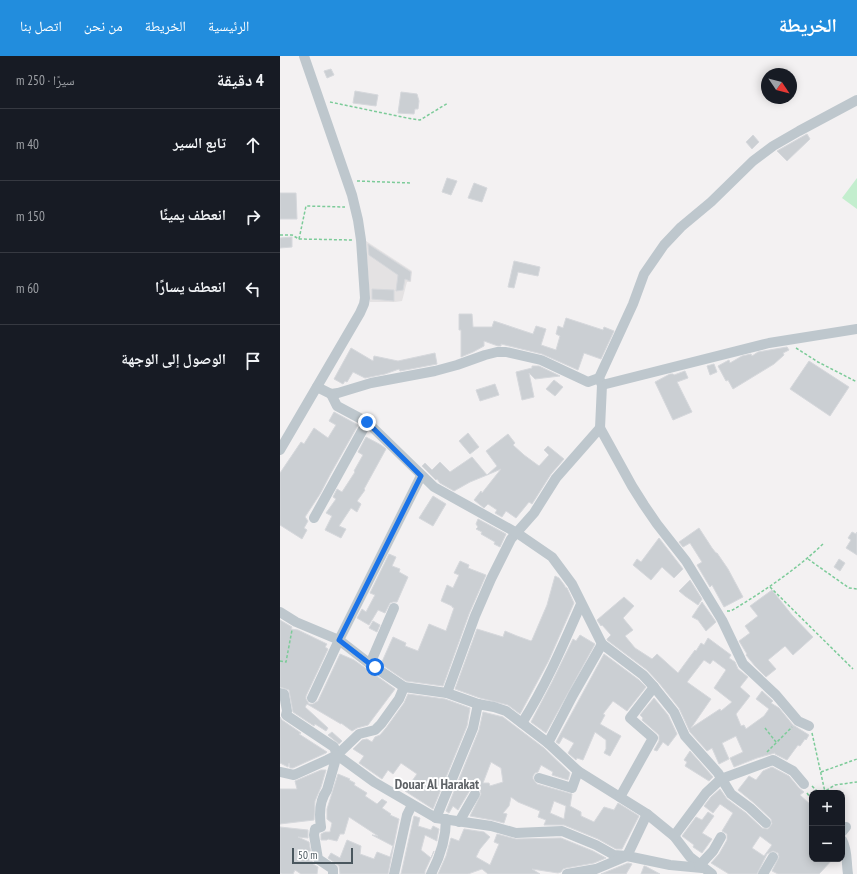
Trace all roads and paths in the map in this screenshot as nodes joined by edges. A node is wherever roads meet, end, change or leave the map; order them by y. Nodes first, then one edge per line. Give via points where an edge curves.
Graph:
1 (304, 56) edge
2 (320, 99) junction
3 (857, 100) edge
4 (448, 103) dead end
5 (347, 180) junction
6 (412, 184) dead end
7 (355, 207) junction
8 (280, 234) edge
9 (299, 239) junction
10 (361, 240) junction
11 (857, 329) edge
12 (783, 340) junction
13 (600, 382) junction
14 (857, 382) edge
15 (317, 387) junction
16 (331, 394) junction
17 (367, 422) junction
18 (600, 428) junction
19 (280, 450) edge
20 (421, 476) junction
21 (314, 518) dead end
22 (517, 533) junction
23 (824, 543) dead end
24 (808, 558) junction
25 (770, 587) junction
26 (857, 590) edge
27 (582, 604) junction
28 (394, 608) dead end
29 (715, 609) junction
30 (280, 612) edge
31 (296, 622) junction
32 (339, 640) junction
33 (602, 644) junction
34 (280, 661) edge
35 (370, 664) junction
36 (853, 669) dead end
37 (404, 687) junction
38 (654, 687) junction
39 (280, 692) edge
40 (447, 693) junction
41 (312, 698) dead end
42 (478, 704) junction
43 (798, 721) junction
44 (522, 723) junction
45 (809, 726) joint
46 (765, 728) dead end
47 (776, 742) junction
48 (548, 743) junction
49 (337, 755) junction
50 (857, 759) edge
51 (765, 763) junction
52 (578, 771) junction
53 (280, 772) edge
54 (821, 772) junction
55 (539, 778) dead end
56 (721, 779) junction
57 (857, 782) edge
58 (804, 784) dead end
59 (825, 790) edge
60 (828, 790) edge
61 (474, 794) dead end
62 (620, 797) junction
63 (412, 805) junction
64 (647, 814) junction
65 (436, 818) junction
66 (446, 819) junction
67 (459, 822) junction
68 (766, 823) dead end
69 (674, 836) junction
70 (721, 837) dead end
71 (845, 847) edge
72 (627, 856) junction
73 (774, 857) dead end
74 (701, 867) junction
75 (333, 874) edge
76 (394, 874) edge
77 (431, 874) edge
78 (568, 874) edge
79 (712, 874) edge
80 (763, 874) edge
81 (848, 874) edge

1 - 2 street
2 - 4 path via 420,120
2 - 5 street
3 - 13 street via 773,146 753,161 664,245 644,274
5 - 6 path
5 - 7 street
7 - 9 path via 306,206
7 - 10 street
8 - 9 path via 292,235
9 - 10 path
10 - 15 street via 364,304
11 - 12 street
12 - 13 street
12 - 14 path
13 - 16 street via 588,382 541,360 497,352 457,365
13 - 18 street
15 - 16 street
15 - 19 street
16 - 17 street via 337,406
17 - 20 street
17 - 21 street
18 - 22 street via 556,478 534,513
18 - 29 street via 632,486 686,561
20 - 22 street via 434,487
20 - 32 street
22 - 27 street via 552,558 572,584
22 - 40 street via 491,579
23 - 24 path
24 - 25 path
24 - 26 path via 849,588
25 - 29 path via 731,611
25 - 36 path
27 - 33 street
27 - 44 street via 553,670
28 - 35 street
29 - 43 street via 743,664 776,695
30 - 31 street
31 - 32 street
31 - 34 path via 289,641 286,662
32 - 35 street
32 - 41 street
33 - 38 street via 644,675
33 - 48 street
35 - 37 street
37 - 40 street
37 - 49 street via 399,699 381,724 375,730 359,734
38 - 56 street via 674,712 685,736
38 - 62 street via 630,718 653,738
39 - 49 street via 284,694 286,715 334,747
40 - 42 street
42 - 44 street via 506,711
42 - 65 street via 473,728
43 - 45 street
43 - 47 path
44 - 48 street
45 - 54 path
46 - 47 path
47 - 51 path via 764,755
48 - 52 street
49 - 53 street via 294,775
49 - 63 street
49 - 75 street via 321,803 321,827 315,830 314,835 318,859 334,870
50 - 54 path
51 - 56 street
51 - 58 street via 773,760 777,762 793,771
52 - 55 street via 572,788
52 - 62 street
54 - 59 path
56 - 68 street via 731,794
56 - 69 street via 706,793
57 - 60 path via 835,785
61 - 67 street
62 - 64 street
63 - 65 street
63 - 76 street via 407,815
64 - 69 street
64 - 72 street
65 - 66 street
66 - 67 street
66 - 77 street via 444,842
67 - 72 street via 491,826 516,833 562,831 614,855
69 - 74 street
70 - 74 street
71 - 81 street
72 - 74 street via 670,865
72 - 78 street via 596,869
73 - 80 street
74 - 79 street

